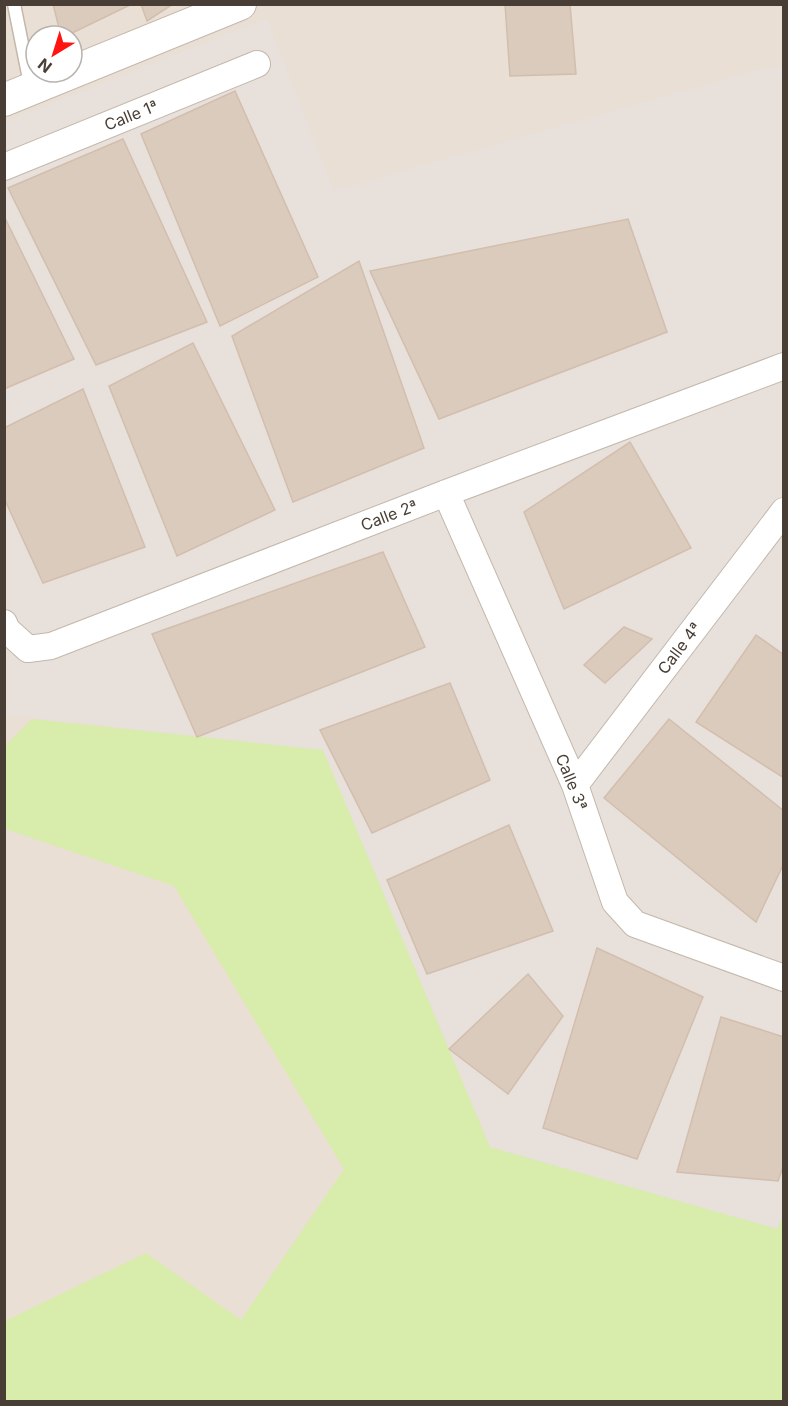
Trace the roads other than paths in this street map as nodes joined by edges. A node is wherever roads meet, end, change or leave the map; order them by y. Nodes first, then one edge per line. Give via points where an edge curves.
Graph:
1 (14, 4) edge
2 (240, 4) edge
3 (256, 64) dead end
4 (18, 95) edge
5 (4, 167) edge
6 (783, 366) edge
7 (446, 493) junction
8 (783, 511) edge
9 (4, 623) edge
10 (575, 785) junction
11 (783, 978) edge

1 - 4 lane
2 - 4 street
3 - 5 street, Calle 1ª
6 - 7 street, Calle 2ª
7 - 9 street, Calle 2ª via 51,646 28,649
7 - 10 street, Calle 3ª
8 - 10 street, Calle 4ª
10 - 11 street, Calle 3ª via 615,902 635,924

